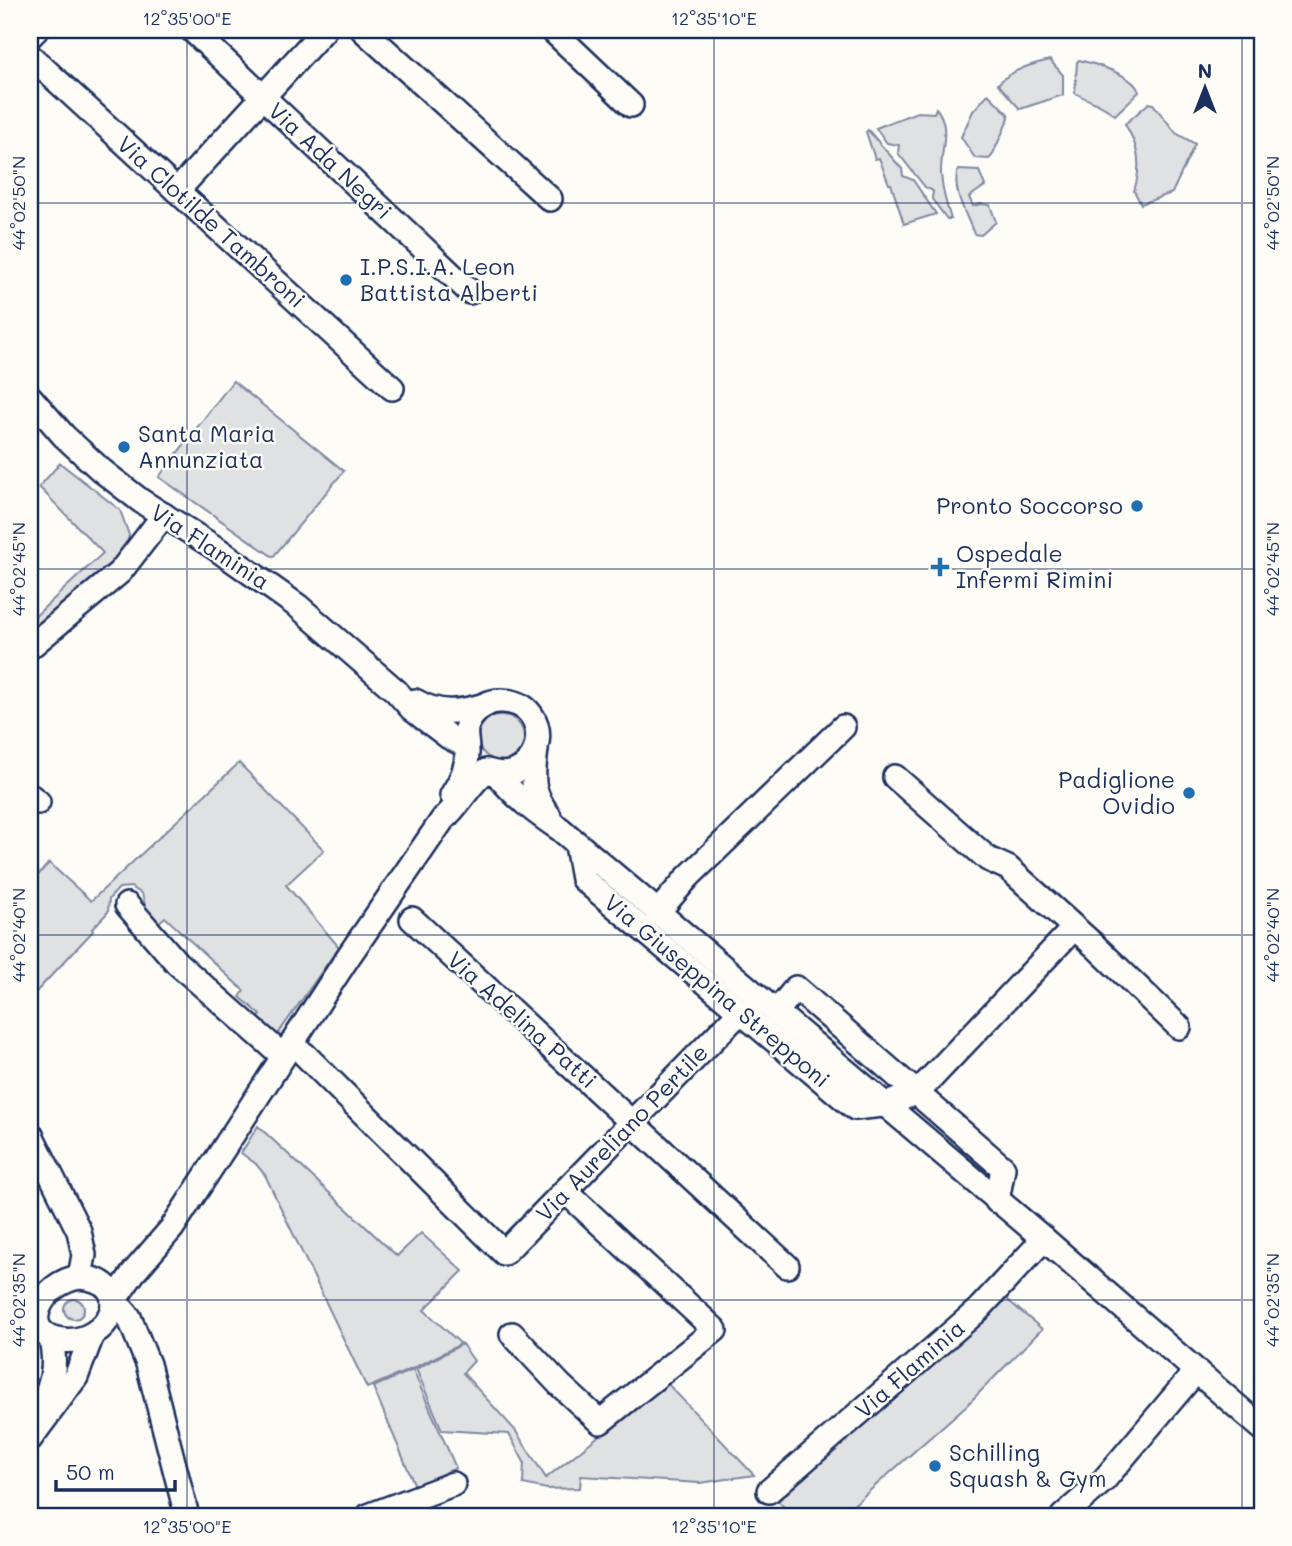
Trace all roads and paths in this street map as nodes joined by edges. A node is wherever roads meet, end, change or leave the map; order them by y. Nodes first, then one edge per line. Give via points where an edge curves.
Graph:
1 (36, 30) edge
2 (192, 30) edge
3 (324, 30) edge
4 (363, 30) edge
5 (551, 30) edge
6 (30, 36) edge
7 (30, 57) edge
8 (261, 97) junction
9 (631, 105) dead end
10 (177, 191) junction
11 (550, 199) dead end
12 (470, 292) dead end
13 (392, 388) dead end
14 (30, 397) edge
15 (164, 515) junction
16 (30, 647) edge
17 (396, 691) junction
18 (485, 705) junction
19 (843, 727) dead end
20 (466, 749) junction
21 (536, 750) junction
22 (491, 772) junction
23 (895, 777) dead end
24 (443, 819) junction
25 (560, 829) junction
26 (577, 845) junction
27 (127, 905) dead end
28 (657, 913) junction
29 (412, 919) dead end
30 (1074, 928) junction
31 (740, 1012) junction
32 (776, 1012) junction
33 (1179, 1027) dead end
34 (294, 1055) junction
35 (916, 1093) junction
36 (883, 1105) junction
37 (632, 1121) junction
38 (30, 1133) edge
39 (565, 1191) junction
40 (998, 1201) junction
41 (79, 1231) junction
42 (1044, 1239) junction
43 (787, 1266) dead end
44 (80, 1278) junction
45 (109, 1294) junction
46 (96, 1332) junction
47 (512, 1334) dead end
48 (51, 1339) junction
49 (144, 1351) junction
50 (1196, 1371) junction
51 (1262, 1428) edge
52 (30, 1437) edge
53 (453, 1484) dead end
54 (769, 1491) dead end
55 (187, 1516) edge
56 (368, 1516) edge
57 (1063, 1516) edge

1 - 6 street
2 - 8 street, Via Ada Negri
3 - 8 street
4 - 11 street
5 - 9 street
7 - 10 street, Via Clotilde Tambroni
8 - 10 street
8 - 12 street, Via Ada Negri
10 - 13 street, Via Clotilde Tambroni
14 - 15 street, Via Flaminia via 101,470
15 - 16 street via 120,572
15 - 17 street, Via Flaminia via 299,607
17 - 18 street, Via Flaminia via 445,712
17 - 20 street, Via Flaminia via 412,709
18 - 20 street via 471,717
18 - 21 street via 503,701 524,708 537,729
19 - 28 street via 688,877
20 - 22 street via 478,766
20 - 24 street via 459,784 444,807
21 - 22 street via 525,766 507,774
21 - 25 street via 534,790
22 - 24 street via 468,787
22 - 25 street
23 - 30 street via 988,859 1008,867
24 - 34 street via 375,916
25 - 26 street
26 - 28 street
26 - 31 street, Via Giuseppina Strepponi via 583,879
27 - 34 street via 177,962
28 - 32 street
29 - 37 street, Via Adelina Patti
30 - 33 street
30 - 35 street
31 - 36 street, Via Giuseppina Strepponi via 855,1108
31 - 37 street, Via Aureliano Pertile
32 - 35 street via 796,988
32 - 36 street
34 - 39 street, Via Aureliano Pertile via 504,1254
34 - 45 street via 172,1228
35 - 36 street
35 - 40 street via 1003,1168
36 - 40 street
37 - 39 street, Via Aureliano Pertile
37 - 43 street, Via Adelina Patti
38 - 41 street
39 - 47 street via 715,1330 600,1422
40 - 42 street
41 - 44 street via 84,1255
41 - 45 street via 91,1246
42 - 50 street
42 - 54 street, Via Flaminia via 978,1310
44 - 45 street
44 - 48 street via 57,1284 38,1309 41,1332
45 - 46 street
45 - 49 street via 130,1317
46 - 48 street via 66,1341
46 - 49 street via 126,1336
46 - 52 street via 76,1377
48 - 52 street via 53,1379
49 - 55 street
50 - 51 street
50 - 57 street via 1104,1480
53 - 56 street

